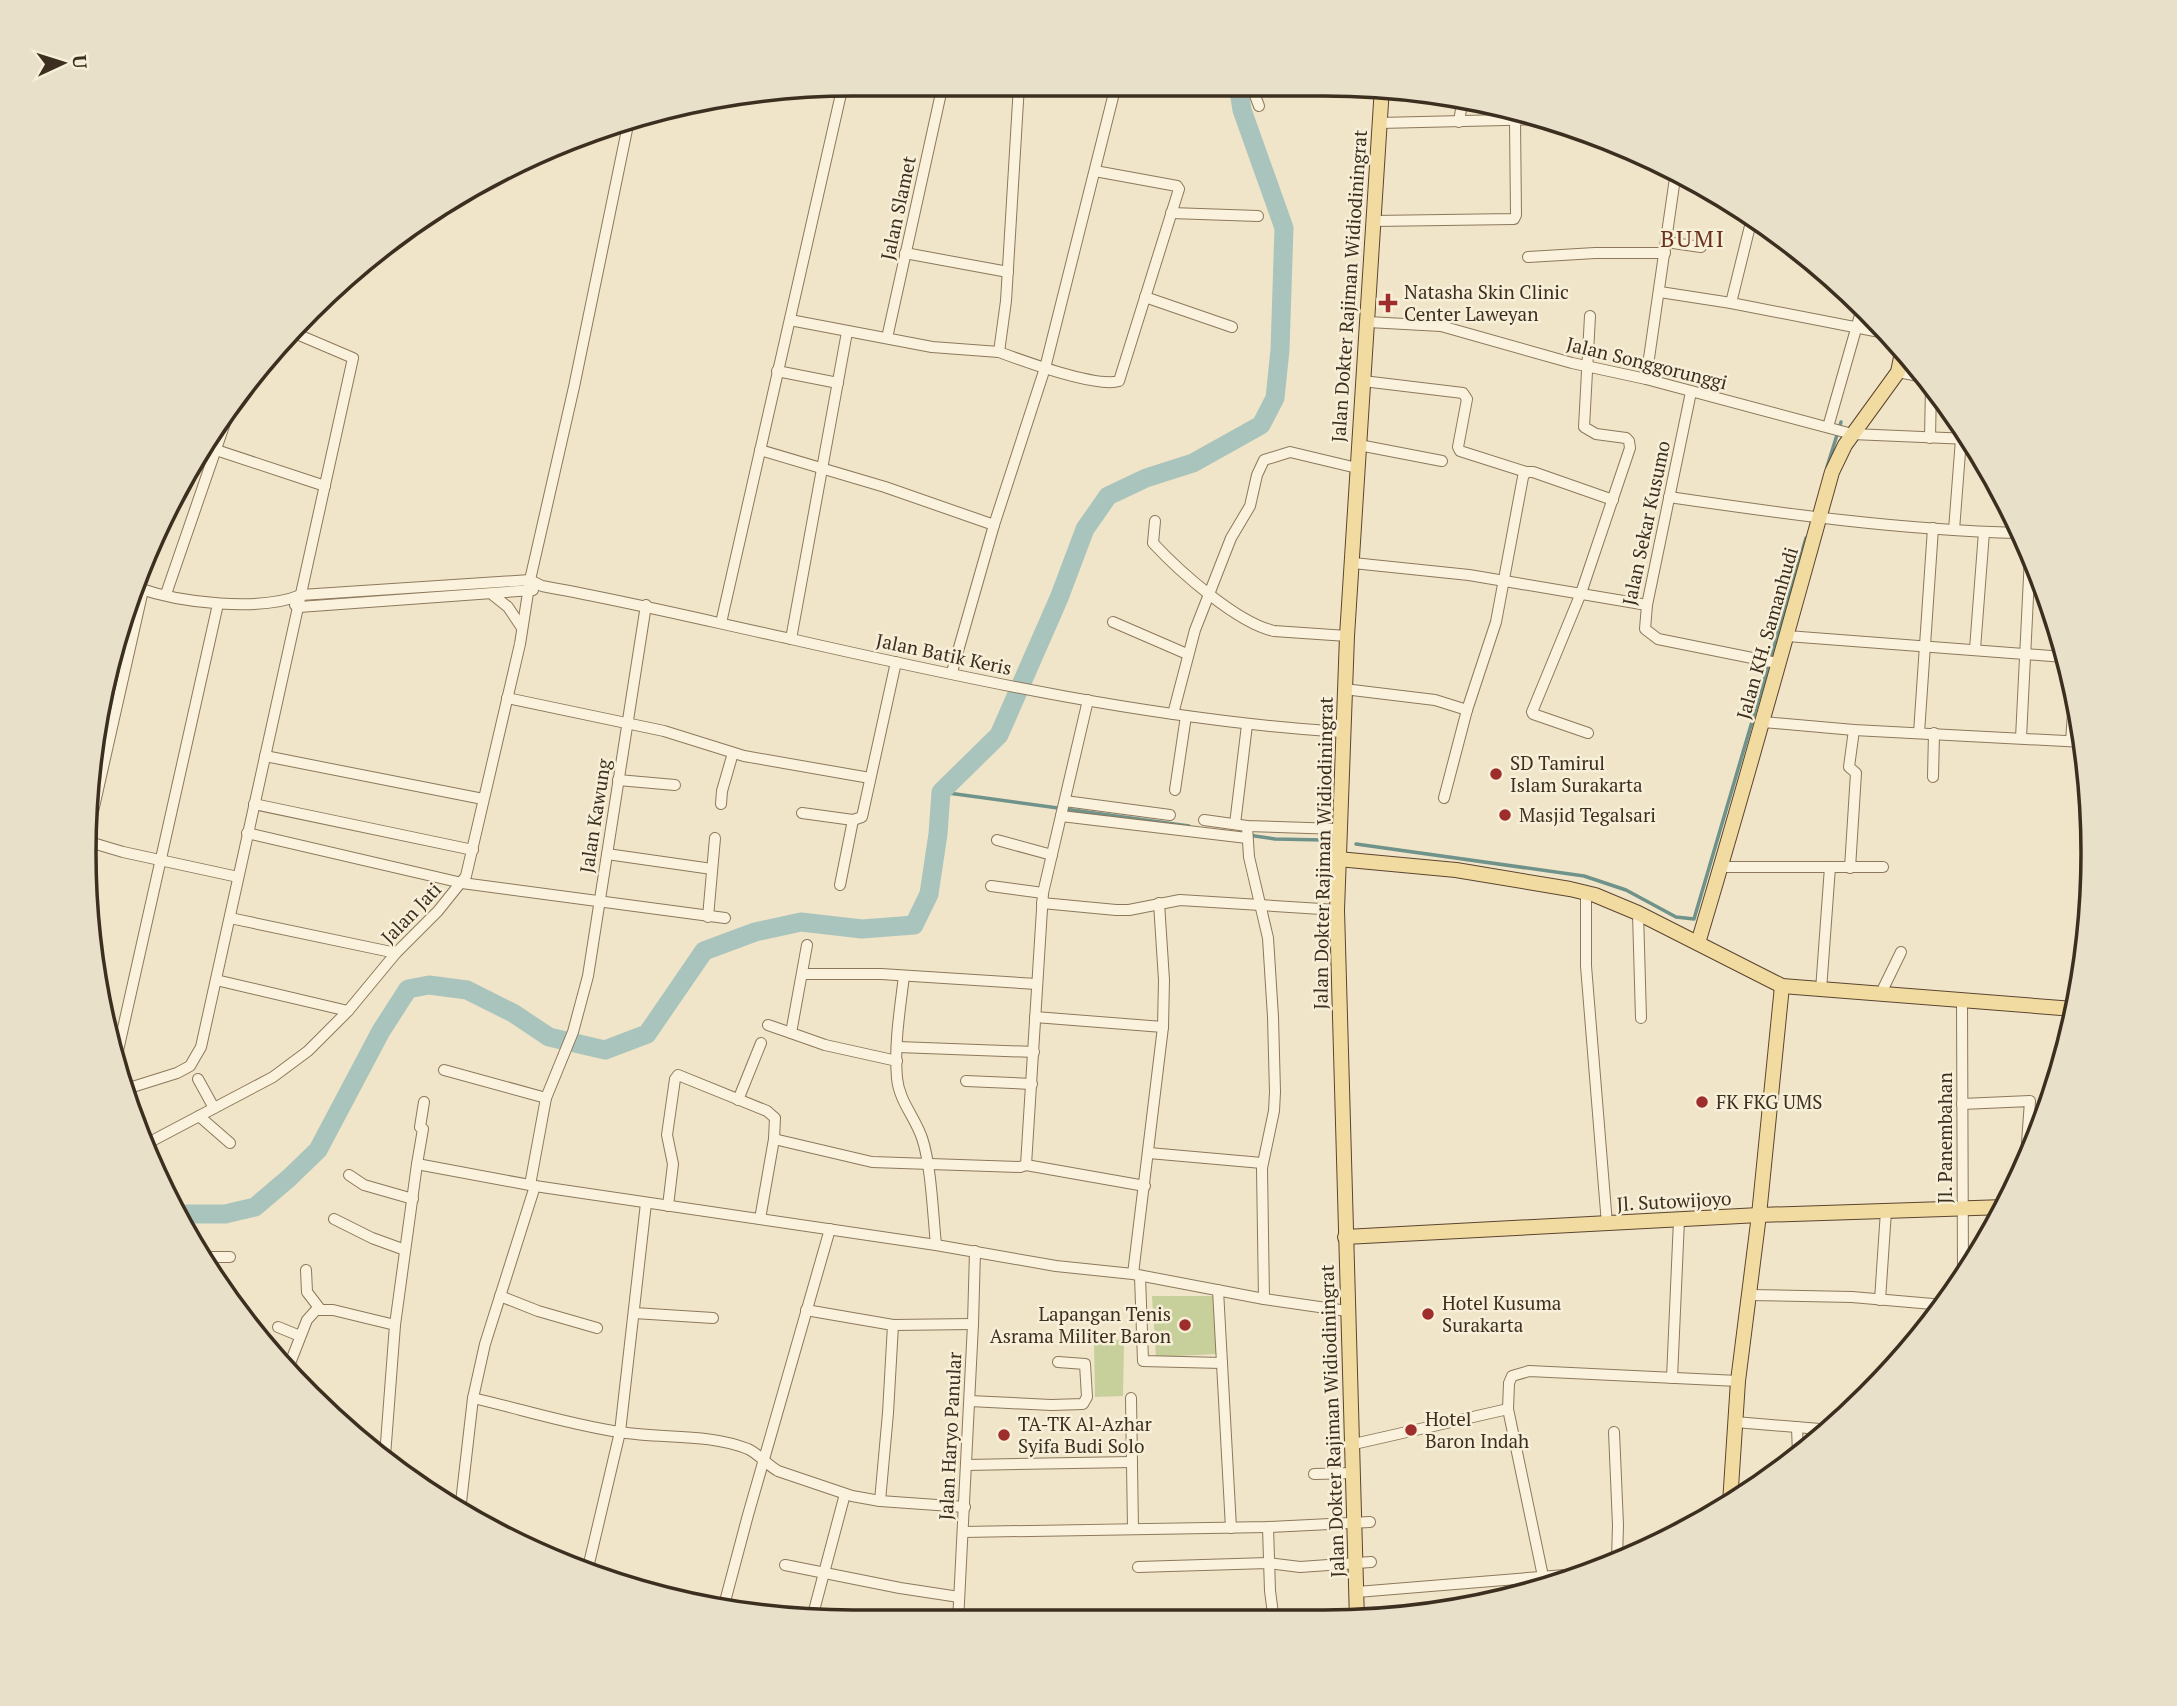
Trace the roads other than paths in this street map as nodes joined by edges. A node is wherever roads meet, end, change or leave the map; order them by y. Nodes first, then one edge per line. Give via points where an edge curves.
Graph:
1 (940, 96) edge
2 (1018, 96) edge
3 (1113, 96) edge
4 (1255, 96) edge
5 (840, 97) edge
6 (1381, 99) edge
7 (1259, 106) dead end
8 (1461, 109) edge
9 (1515, 121) joint
10 (1458, 122) junction
11 (1379, 123) junction
12 (627, 131) edge
13 (1095, 171) junction
14 (1674, 183) edge
15 (1171, 213) junction
16 (1258, 216) dead end
17 (1373, 221) junction
18 (1750, 228) edge
19 (1701, 247) dead end
20 (1665, 248) junction
21 (905, 253) junction
22 (1528, 257) dead end
23 (1008, 272) junction
24 (1660, 292) junction
25 (1145, 297) junction
26 (1731, 303) junction
27 (1590, 316) dead end
28 (1859, 318) edge
29 (790, 320) junction
30 (1368, 322) junction
31 (1232, 327) dead end
32 (1856, 328) junction
33 (1871, 331) edge
34 (847, 332) junction
35 (301, 336) edge
36 (887, 338) junction
37 (999, 352) junction
38 (1900, 363) edge
39 (1587, 366) junction
40 (1045, 368) junction
41 (777, 371) junction
42 (1898, 372) junction
43 (1909, 374) edge
44 (1646, 379) junction
45 (1363, 381) junction
46 (838, 383) junction
47 (1692, 392) junction
48 (1931, 401) edge
49 (1840, 430) junction
50 (1930, 438) junction
51 (1957, 439) edge
52 (1359, 445) junction
53 (214, 449) edge
54 (760, 450) junction
55 (1964, 450) edge
56 (1442, 461) dead end
57 (206, 463) edge
58 (823, 468) junction
59 (1357, 468) junction
60 (1526, 472) junction
61 (325, 486) junction
62 (1669, 497) junction
63 (1614, 500) junction
64 (1813, 518) junction
65 (1155, 521) dead end
66 (994, 525) junction
67 (1933, 528) junction
68 (1954, 530) junction
69 (1984, 532) junction
70 (2010, 533) edge
71 (1353, 563) junction
72 (2029, 578) edge
73 (530, 580) junction
74 (1503, 582) junction
75 (435, 586) junction
76 (542, 586) junction
77 (144, 590) edge
78 (373, 590) junction
79 (528, 592) junction
80 (1210, 593) junction
81 (1580, 593) junction
82 (166, 594) junction
83 (301, 595) junction
84 (493, 595) junction
85 (436, 599) junction
86 (286, 601) junction
87 (373, 603) junction
88 (218, 604) junction
89 (646, 605) junction
90 (1647, 605) junction
91 (137, 607) edge
92 (299, 607) junction
93 (1113, 622) dead end
94 (721, 623) junction
95 (522, 628) junction
96 (129, 632) edge
97 (133, 633) junction
98 (1347, 636) junction
99 (1787, 636) junction
100 (791, 639) junction
101 (1923, 646) junction
102 (1975, 649) junction
103 (1187, 654) junction
104 (2025, 654) junction
105 (2055, 656) edge
106 (896, 662) junction
107 (1775, 663) junction
108 (951, 672) junction
109 (1344, 689) junction
110 (507, 698) junction
111 (1088, 700) junction
112 (1467, 710) junction
113 (1173, 714) junction
114 (1186, 716) junction
115 (109, 719) edge
116 (1763, 722) junction
117 (628, 723) junction
118 (1247, 725) junction
119 (1854, 730) junction
120 (1342, 733) junction
121 (1588, 733) dead end
122 (1919, 733) junction
123 (1934, 733) junction
124 (2071, 737) edge
125 (2021, 738) junction
126 (2071, 741) joint
127 (733, 753) junction
128 (265, 756) junction
129 (1933, 777) dead end
130 (870, 778) junction
131 (618, 780) junction
132 (675, 785) dead end
133 (1175, 790) dead end
134 (1444, 798) dead end
135 (483, 799) junction
136 (254, 804) junction
137 (721, 804) dead end
138 (1063, 809) junction
139 (802, 813) dead end
140 (1170, 815) dead end
141 (853, 820) junction
142 (1204, 820) dead end
143 (1339, 829) junction
144 (1245, 831) junction
145 (247, 832) junction
146 (715, 838) dead end
147 (997, 841) dead end
148 (96, 844) edge
149 (472, 850) junction
150 (607, 854) junction
151 (1052, 855) junction
152 (1338, 859) junction
153 (160, 860) junction
154 (1721, 867) junction
155 (1830, 867) junction
156 (1883, 867) dead end
157 (1850, 868) junction
158 (712, 869) junction
159 (238, 877) junction
160 (463, 883) junction
161 (840, 885) dead end
162 (991, 886) dead end
163 (1586, 893) junction
164 (1042, 898) junction
165 (599, 902) junction
166 (1159, 903) junction
167 (1260, 907) junction
168 (1337, 910) junction
169 (1638, 913) junction
170 (708, 916) junction
171 (230, 918) junction
172 (725, 918) dead end
173 (1698, 943) junction
174 (807, 945) dead end
175 (1901, 951) dead end
176 (396, 953) junction
177 (803, 974) junction
178 (904, 976) junction
179 (216, 980) junction
180 (1037, 984) junction
181 (1782, 986) junction
182 (1821, 990) junction
183 (1881, 993) junction
184 (1962, 1000) junction
185 (2064, 1008) edge
186 (348, 1012) junction
187 (1035, 1017) junction
188 (1641, 1018) dead end
189 (768, 1025) dead end
190 (1163, 1027) junction
191 (791, 1033) junction
192 (120, 1041) edge
193 (761, 1043) dead end
194 (898, 1046) junction
195 (1034, 1052) junction
196 (897, 1060) junction
197 (444, 1070) dead end
198 (198, 1079) dead end
199 (966, 1081) dead end
200 (1032, 1084) junction
201 (133, 1087) edge
202 (546, 1098) junction
203 (738, 1100) junction
204 (424, 1102) dead end
205 (1962, 1104) junction
206 (214, 1108) junction
207 (199, 1116) junction
208 (2028, 1130) edge
209 (774, 1139) junction
210 (153, 1140) edge
211 (230, 1143) dead end
212 (1149, 1153) junction
213 (1262, 1163) junction
214 (417, 1164) junction
215 (927, 1165) junction
216 (1026, 1165) junction
217 (349, 1175) dead end
218 (533, 1186) junction
219 (1145, 1186) junction
220 (413, 1199) junction
221 (646, 1203) junction
222 (668, 1206) junction
223 (1992, 1208) edge
224 (1963, 1209) junction
225 (1886, 1211) junction
226 (1759, 1215) junction
227 (334, 1219) dead end
228 (760, 1219) junction
229 (1679, 1220) junction
230 (1607, 1224) junction
231 (830, 1228) junction
232 (1345, 1237) junction
233 (936, 1245) junction
234 (405, 1250) junction
235 (975, 1251) junction
236 (214, 1256) edge
237 (230, 1257) dead end
238 (1962, 1258) edge
239 (306, 1270) dead end
240 (1136, 1275) junction
241 (1218, 1290) junction
242 (500, 1296) junction
243 (1749, 1296) junction
244 (1264, 1299) junction
245 (1880, 1300) junction
246 (1931, 1305) edge
247 (320, 1309) junction
248 (806, 1310) junction
249 (1347, 1311) junction
250 (634, 1313) junction
251 (713, 1318) dead end
252 (973, 1324) junction
253 (395, 1325) junction
254 (892, 1325) junction
255 (278, 1327) dead end
256 (597, 1328) dead end
257 (300, 1336) junction
258 (291, 1360) edge
259 (1058, 1362) dead end
260 (1222, 1363) junction
261 (1672, 1378) junction
262 (1738, 1381) junction
263 (473, 1398) junction
264 (1131, 1398) dead end
265 (970, 1401) junction
266 (1508, 1409) junction
267 (1735, 1422) junction
268 (1797, 1427) junction
269 (1815, 1429) edge
270 (620, 1432) junction
271 (1614, 1432) dead end
272 (1798, 1443) edge
273 (1354, 1444) junction
274 (386, 1448) edge
275 (763, 1461) junction
276 (1132, 1462) junction
277 (967, 1465) junction
278 (1354, 1473) junction
279 (1314, 1474) dead end
280 (1731, 1490) edge
281 (845, 1494) junction
282 (461, 1500) edge
283 (880, 1501) junction
284 (965, 1507) junction
285 (1370, 1522) dead end
286 (1354, 1523) junction
287 (1268, 1527) junction
288 (1231, 1528) junction
289 (1133, 1529) junction
290 (963, 1532) junction
291 (1617, 1551) edge
292 (589, 1562) edge
293 (1268, 1563) junction
294 (1363, 1563) junction
295 (785, 1565) dead end
296 (1138, 1567) dead end
297 (823, 1573) junction
298 (1543, 1577) edge
299 (1527, 1582) edge
300 (1357, 1592) junction
301 (959, 1597) junction
302 (726, 1598) edge
303 (814, 1608) edge
304 (1357, 1609) edge
305 (958, 1610) edge
306 (1273, 1610) edge

1 - 21 street, Jalan Slamet
2 - 23 street
3 - 13 street
4 - 7 street
5 - 29 street
6 - 11 main road, Jalan Dokter Rajiman Widiodiningrat
8 - 10 street
9 - 10 street
9 - 17 street via 1514,219
10 - 11 street
11 - 17 main road, Jalan Dokter Rajiman Widiodiningrat
12 - 73 street, Jalan Jati
13 - 15 street via 1177,186
13 - 40 street
14 - 20 street
15 - 16 street
15 - 25 street
17 - 30 main road, Jalan Dokter Rajiman Widiodiningrat
18 - 26 street
19 - 20 street
20 - 22 street
20 - 24 street
21 - 23 street
21 - 36 street, Jalan Slamet
23 - 37 street
24 - 26 street
24 - 44 street
25 - 31 street
25 - 40 street via 1119,381
26 - 32 street
27 - 39 street
28 - 32 street
29 - 34 street
29 - 41 street
30 - 39 street, Jalan Songgorunggi via 1441,326
30 - 45 main road, Jalan Dokter Rajiman Widiodiningrat
32 - 33 street
32 - 49 street
34 - 36 street
34 - 46 street
35 - 61 street via 353,358
36 - 37 street
37 - 40 street
38 - 42 main road, Jalan KH. Samanhudi
39 - 44 street, Jalan Songgorunggi
39 - 63 street via 1584,427 1595,434 1626,438 1630,444
40 - 66 street
41 - 46 street
41 - 54 street
42 - 43 street
42 - 49 main road, Jalan KH. Samanhudi
44 - 47 street, Jalan Songgorunggi
45 - 52 main road, Jalan Dokter Rajiman Widiodiningrat
45 - 60 street via 1463,393 1468,400 1459,449
46 - 58 street
47 - 49 street, Jalan Songgorunggi
47 - 62 street, Jalan Sekar Kusumo
48 - 50 street
49 - 50 street, Jalan Songgorunggi
49 - 64 main road, Jalan KH. Samanhudi via 1832,472
50 - 51 street, Jalan Songgorunggi
52 - 56 street
52 - 59 main road, Jalan Dokter Rajiman Widiodiningrat
53 - 61 street
54 - 58 street
54 - 94 street
55 - 68 street
57 - 82 street
58 - 66 street
58 - 100 street
59 - 71 main road, Jalan Dokter Rajiman Widiodiningrat
59 - 80 street via 1290,452 1264,460 1250,506 1231,538
60 - 63 street
60 - 74 street
61 - 83 street
62 - 64 street
62 - 90 street, Jalan Sekar Kusumo
63 - 81 street
64 - 67 street
64 - 99 main road, Jalan KH. Samanhudi
65 - 80 street via 1153,543
66 - 108 street
67 - 68 street
67 - 101 street
68 - 69 street
69 - 70 street
69 - 102 street
71 - 74 street
71 - 98 main road, Jalan Dokter Rajiman Widiodiningrat
72 - 104 street
73 - 75 street
73 - 76 street, Jalan Batik Keris
73 - 79 street, Jalan Jati
74 - 81 street
74 - 112 street via 1496,622
75 - 78 street
75 - 85 street
76 - 79 street
76 - 89 street, Jalan Batik Keris
77 - 82 street
78 - 83 street
78 - 87 street
79 - 84 street
79 - 95 street, Jalan Jati
80 - 98 street via 1263,628
80 - 103 street
81 - 90 street
81 - 121 street via 1532,712
82 - 88 street
83 - 86 street
83 - 92 street
84 - 85 street
84 - 95 street
85 - 87 street
86 - 88 street
86 - 92 street
87 - 92 street
88 - 153 street
89 - 94 street, Jalan Batik Keris
89 - 117 street, Jalan Kawung
90 - 107 street, Jalan Sekar Kusumo via 1644,624 1654,637
91 - 97 street
92 - 128 street
93 - 103 street
94 - 100 street, Jalan Batik Keris
95 - 110 street, Jalan Jati
96 - 97 street
97 - 115 street
98 - 109 main road, Jalan Dokter Rajiman Widiodiningrat
99 - 101 street
99 - 107 main road, Jalan KH. Samanhudi
100 - 106 street, Jalan Batik Keris
101 - 102 street
101 - 122 street
102 - 104 street
103 - 113 street
104 - 105 street
104 - 125 street
106 - 108 street, Jalan Batik Keris
106 - 130 street
107 - 116 main road, Jalan KH. Samanhudi
108 - 111 street, Jalan Batik Keris
109 - 112 street via 1435,700
109 - 120 main road, Jalan Dokter Rajiman Widiodiningrat
110 - 117 street
110 - 135 street, Jalan Jati
111 - 113 street, Jalan Batik Keris
111 - 138 street
112 - 134 street
113 - 114 street, Jalan Batik Keris
114 - 118 street, Jalan Batik Keris
114 - 133 street
116 - 119 street
116 - 154 main road, Jalan KH. Samanhudi
117 - 127 street
117 - 131 street, Jalan Kawung
118 - 120 street, Jalan Batik Keris
118 - 144 street
119 - 122 street
119 - 157 street via 1849,767 1856,773
120 - 143 main road, Jalan Dokter Rajiman Widiodiningrat
122 - 123 street
123 - 125 street
123 - 129 street
124 - 126 street
125 - 126 street
127 - 130 street
127 - 137 street
128 - 135 street
128 - 136 street
130 - 141 street via 863,815
131 - 132 street
131 - 150 street, Jalan Kawung
135 - 149 street, Jalan Jati
136 - 145 street
136 - 149 street
138 - 140 street
138 - 144 street
138 - 151 street
139 - 141 street
141 - 161 street
142 - 144 street
143 - 144 street
143 - 152 main road, Jalan Dokter Rajiman Widiodiningrat
144 - 167 street
145 - 159 street
145 - 160 street
146 - 158 street
147 - 151 street
148 - 153 street
149 - 160 street, Jalan Jati
150 - 158 street
150 - 165 street, Jalan Kawung
151 - 164 street
152 - 163 main road via 1457,870
152 - 168 main road, Jalan Dokter Rajiman Widiodiningrat
153 - 159 street
153 - 192 street
154 - 155 street
154 - 173 main road, Jalan KH. Samanhudi
155 - 157 street
155 - 182 street
156 - 157 street
158 - 170 street
159 - 171 street
160 - 165 street
160 - 176 street, Jalan Jati
162 - 164 street
163 - 169 main road
163 - 230 street via 1586,966
164 - 166 street via 1116,910
164 - 180 street
165 - 170 street
165 - 202 street, Jalan Kawung via 573,1032
166 - 167 street via 1211,901
166 - 190 street
167 - 168 street
167 - 213 street via 1270,961 1275,1092
168 - 232 main road, Jalan Dokter Rajiman Widiodiningrat
169 - 173 main road
169 - 188 street
170 - 172 street
171 - 176 street
171 - 179 street
173 - 181 main road
174 - 177 street
175 - 183 street
176 - 186 street, Jalan Jati
177 - 178 street
177 - 191 street
178 - 180 street
178 - 194 street
179 - 186 street
179 - 201 street via 201,1047 190,1066
180 - 187 street
181 - 182 main road
181 - 226 main road
182 - 183 main road
183 - 184 main road
184 - 185 main road
184 - 205 street, Jl. Panembahan
186 - 206 street, Jalan Jati via 294,1063
187 - 190 street
187 - 195 street
189 - 191 street
190 - 212 street
191 - 196 street
193 - 203 street
194 - 195 street
194 - 196 street
195 - 200 street
196 - 215 street via 900,1092 922,1138
197 - 202 street
198 - 206 street
199 - 200 street
200 - 216 street
202 - 218 street, Jalan Kawung
203 - 209 street via 772,1113
203 - 222 street via 676,1075 667,1135 673,1164
204 - 214 street
205 - 208 street via 2030,1101
205 - 224 street, Jl. Panembahan
206 - 207 street, Jalan Jati
207 - 210 street, Jalan Jati
207 - 211 street
209 - 215 street via 853,1159
209 - 228 street
212 - 213 street
212 - 219 street
213 - 244 street
214 - 218 street
214 - 220 street
215 - 216 street
215 - 233 street
216 - 219 street
217 - 220 street via 364,1185
218 - 221 street
218 - 242 street, Jalan Kawung
219 - 240 street
220 - 234 street
221 - 222 street
221 - 250 street
222 - 228 street
223 - 224 main road, Jl. Sutowijoyo
224 - 225 main road, Jl. Sutowijoyo
224 - 238 street, Jl. Panembahan
225 - 226 main road, Jl. Sutowijoyo
225 - 245 street
226 - 229 main road, Jl. Sutowijoyo
226 - 243 main road
227 - 234 street
228 - 231 street
229 - 230 main road, Jl. Sutowijoyo
229 - 261 street
230 - 232 main road, Jl. Sutowijoyo
231 - 233 street
231 - 248 street
232 - 249 main road, Jalan Dokter Rajiman Widiodiningrat
233 - 235 street
234 - 253 street
235 - 240 street
235 - 252 street, Jalan Haryo Panular
236 - 237 street
239 - 247 street via 307,1292
240 - 241 street
240 - 260 street via 1143,1361
241 - 244 street
241 - 260 street
242 - 256 street
242 - 263 street, Jalan Kawung
243 - 245 street
243 - 262 main road
244 - 249 street
245 - 246 street
247 - 253 street
247 - 257 street via 307,1320
248 - 254 street
248 - 275 street
249 - 273 main road, Jalan Dokter Rajiman Widiodiningrat
250 - 251 street
250 - 270 street
252 - 254 street
252 - 265 street, Jalan Haryo Panular
253 - 274 street
254 - 283 street
255 - 257 street
257 - 258 street
259 - 265 street via 1085,1364 1087,1397 1083,1404
260 - 288 street
261 - 262 street
261 - 266 street via 1519,1373 1508,1383
262 - 267 main road
263 - 270 street
263 - 282 street, Jalan Kawung
264 - 276 street
265 - 277 street, Jalan Haryo Panular
266 - 273 street
266 - 298 street
267 - 268 street
267 - 280 main road
268 - 269 street
268 - 272 street
270 - 275 street via 713,1441 748,1449
270 - 292 street
271 - 291 street
273 - 278 main road, Jalan Dokter Rajiman Widiodiningrat
275 - 281 street via 778,1471
275 - 302 street
276 - 277 street
276 - 289 street
277 - 284 street, Jalan Haryo Panular
278 - 279 street
278 - 286 main road, Jalan Dokter Rajiman Widiodiningrat
281 - 283 street
281 - 297 street
283 - 284 street
284 - 290 street, Jalan Haryo Panular
285 - 286 street
286 - 287 street
286 - 294 main road, Jalan Dokter Rajiman Widiodiningrat
287 - 288 street
287 - 293 street
288 - 289 street
289 - 290 street
290 - 301 street, Jalan Haryo Panular
293 - 294 street via 1300,1567
293 - 296 street
293 - 306 street
294 - 300 main road, Jalan Dokter Rajiman Widiodiningrat
295 - 297 street
297 - 301 street
297 - 303 street
299 - 300 street
300 - 304 main road, Jalan Dokter Rajiman Widiodiningrat
301 - 305 street, Jalan Haryo Panular

